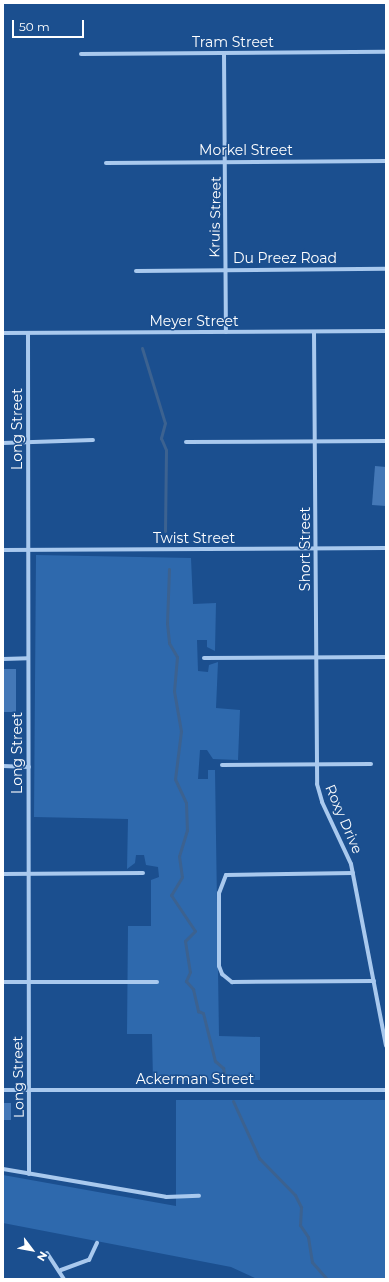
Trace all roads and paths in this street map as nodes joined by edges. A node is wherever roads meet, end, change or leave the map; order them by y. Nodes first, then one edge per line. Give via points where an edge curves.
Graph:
1 (386, 52) edge
2 (81, 54) dead end
3 (224, 54) junction
4 (226, 161) junction
5 (386, 161) edge
6 (106, 163) dead end
7 (225, 269) junction
8 (386, 269) edge
9 (136, 271) dead end
10 (226, 332) junction
11 (314, 332) junction
12 (386, 332) edge
13 (3, 333) edge
14 (28, 333) junction
15 (93, 440) dead end
16 (316, 440) junction
17 (386, 441) edge
18 (186, 442) dead end
19 (3, 443) edge
20 (29, 443) junction
21 (316, 548) junction
22 (386, 548) edge
23 (3, 550) edge
24 (27, 550) junction
25 (317, 657) junction
26 (386, 657) edge
27 (28, 658) junction
28 (204, 658) dead end
29 (3, 659) edge
30 (371, 764) dead end
31 (222, 765) dead end
32 (3, 766) edge
33 (317, 766) junction
34 (29, 767) junction
35 (143, 873) dead end
36 (353, 873) junction
37 (3, 874) edge
38 (29, 874) junction
39 (374, 981) junction
40 (3, 982) edge
41 (28, 982) junction
42 (157, 982) dead end
43 (386, 1046) edge
44 (3, 1090) edge
45 (31, 1090) junction
46 (386, 1090) edge
47 (3, 1169) edge
48 (29, 1174) junction
49 (199, 1196) dead end
50 (97, 1244) dead end
51 (47, 1253) dead end
52 (61, 1270) junction
53 (64, 1279) edge

1 - 3 street, Tram Street
2 - 3 street, Tram Street
3 - 4 street, Kruis Street
4 - 5 street, Morkel Street
4 - 6 street, Morkel Street
4 - 7 street, Kruis Street
7 - 8 street, Du Preez Road
7 - 9 street, Du Preez Road
7 - 10 street, Kruis Street
10 - 11 street, Meyer Street
10 - 14 street, Meyer Street
11 - 12 street, Meyer Street
11 - 16 street, Short Street
13 - 14 street, Meyer Street
14 - 20 street, Long Street
15 - 20 street
16 - 17 street
16 - 18 street
16 - 21 street, Short Street
19 - 20 street
20 - 24 street, Long Street
21 - 22 street, Twist Street
21 - 24 street, Twist Street
21 - 25 street, Short Street
23 - 24 street, Twist Street
24 - 27 street, Long Street
25 - 26 street
25 - 28 street
25 - 33 street, Short Street
27 - 29 street
27 - 34 street, Long Street
30 - 33 street
31 - 33 street
32 - 34 street
33 - 36 street, Roxy Drive via 318,794 347,853
34 - 38 street, Long Street
35 - 38 street
36 - 39 street, Roxy Drive
36 - 39 street via 226,875 219,893 219,966 222,974 232,982
37 - 38 street
38 - 41 street, Long Street
39 - 43 street, Roxy Drive
40 - 41 street
41 - 42 street
41 - 45 street, Long Street
44 - 45 street, Ackerman Street
45 - 46 street, Ackerman Street
45 - 48 street, Long Street
47 - 48 street
48 - 49 street via 166,1197
50 - 52 street via 90,1260
51 - 52 street
52 - 53 street

